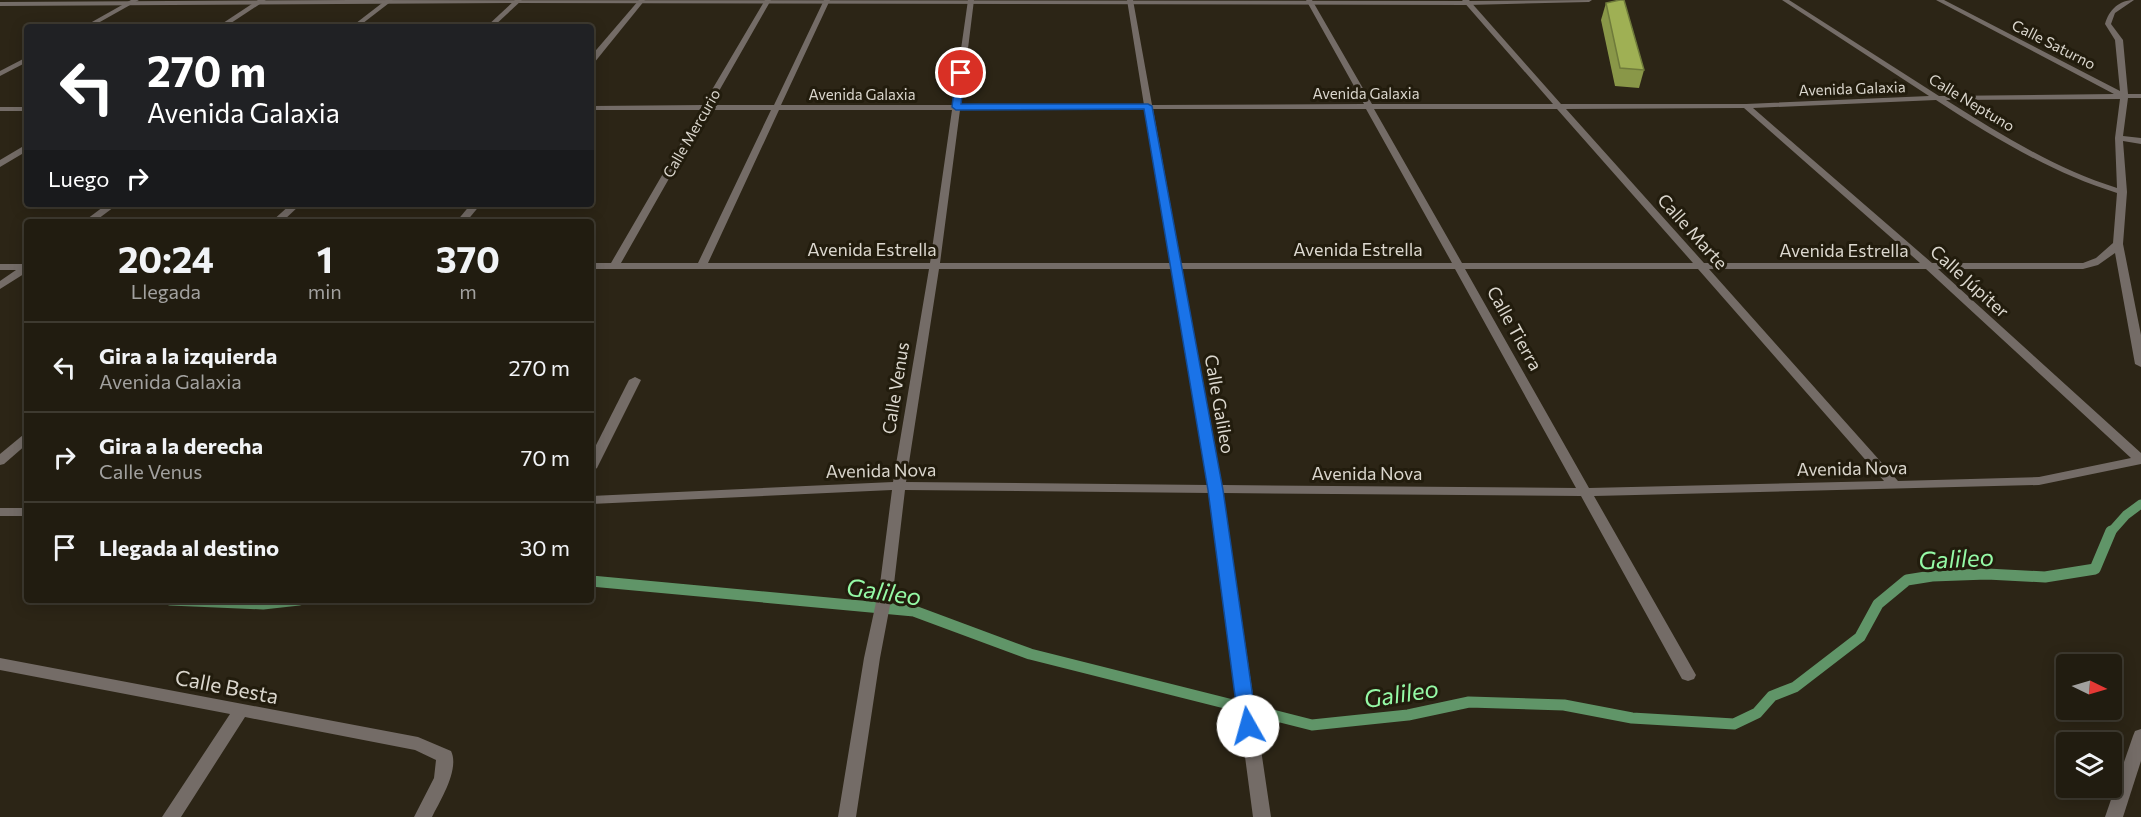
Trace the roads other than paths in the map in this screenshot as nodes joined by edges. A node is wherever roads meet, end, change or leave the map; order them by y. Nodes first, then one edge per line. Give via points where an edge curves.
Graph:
1 (1589, 0) edge
2 (1785, 0) edge
3 (1939, 0) edge
4 (2131, 0) edge
5 (389, 1) edge
6 (518, 1) edge
7 (641, 1) edge
8 (768, 1) edge
9 (826, 1) edge
10 (971, 1) edge
11 (1130, 1) edge
12 (1310, 1) edge
13 (133, 2) edge
14 (261, 2) edge
15 (1466, 2) edge
16 (0, 5) edge
17 (92, 24) edge
18 (225, 24) edge
19 (358, 24) edge
20 (492, 24) edge
21 (594, 57) edge
22 (24, 61) edge
23 (0, 74) edge
24 (2124, 95) junction
25 (2141, 96) edge
26 (1938, 99) junction
27 (1148, 106) junction
28 (1368, 106) junction
29 (1560, 106) junction
30 (1746, 106) junction
31 (706, 107) junction
32 (776, 107) junction
33 (956, 107) junction
34 (594, 108) edge
35 (0, 109) edge
36 (24, 109) edge
37 (2119, 138) junction
38 (2141, 141) edge
39 (24, 149) edge
40 (0, 164) edge
41 (2122, 192) junction
42 (109, 207) edge
43 (293, 207) edge
44 (474, 207) edge
45 (92, 219) edge
46 (279, 219) edge
47 (464, 219) edge
48 (2118, 244) junction
49 (934, 265) junction
50 (1176, 265) junction
51 (594, 266) edge
52 (614, 266) junction
53 (702, 266) junction
54 (1457, 266) junction
55 (1703, 266) junction
56 (1929, 266) junction
57 (0, 267) edge
58 (24, 267) edge
59 (24, 269) edge
60 (0, 286) edge
61 (2141, 364) edge
62 (635, 380) dead end
63 (24, 441) edge
64 (2141, 460) edge
65 (0, 461) edge
66 (594, 462) edge
67 (1895, 485) junction
68 (899, 486) junction
69 (1216, 490) junction
70 (1585, 492) junction
71 (594, 500) edge
72 (0, 512) edge
73 (24, 512) edge
74 (0, 664) edge
75 (1688, 675) dead end
76 (241, 710) junction
77 (2141, 736) edge
78 (171, 817) edge
79 (423, 817) edge
80 (847, 817) edge
81 (1262, 817) edge
82 (2114, 817) edge

1 - 15 street
2 - 26 street, Calle Neptuno
3 - 24 street, Calle Saturno
4 - 24 street via 2112,12 2108,24 2119,40
5 - 6 street
5 - 14 street
5 - 19 street
6 - 7 street
6 - 20 street
7 - 8 street
7 - 21 street
8 - 9 street
8 - 31 street, Calle Mercurio
9 - 10 street
9 - 32 street
10 - 11 street
10 - 33 street, Calle Venus
11 - 12 street
11 - 27 street, Calle Galileo
12 - 15 street
12 - 28 street, Calle Tierra
13 - 14 street
13 - 16 street
13 - 17 street
14 - 18 street
15 - 29 street, Calle Marte
22 - 23 street
24 - 25 street, Avenida Galaxia
24 - 26 street, Avenida Galaxia
24 - 37 street
26 - 30 street, Avenida Galaxia
26 - 41 street, Calle Neptuno via 2059,170
27 - 28 street, Avenida Galaxia
27 - 33 street, Avenida Galaxia
27 - 50 street, Calle Galileo
28 - 29 street, Avenida Galaxia
28 - 54 street, Calle Tierra
29 - 30 street, Avenida Galaxia
29 - 55 street, Calle Marte
30 - 56 street, Calle Júpiter
31 - 32 street, Avenida Galaxia
31 - 34 street, Avenida Galaxia
31 - 52 street, Calle Mercurio
32 - 33 street, Avenida Galaxia
32 - 53 street
33 - 49 street, Calle Venus
35 - 36 street
37 - 38 street
37 - 41 street
39 - 40 street
41 - 48 street
42 - 45 street
43 - 46 street
44 - 47 street
48 - 56 street, Avenida Estrella via 2087,266
48 - 61 street
49 - 50 street, Avenida Estrella
49 - 53 street, Avenida Estrella
49 - 68 street, Calle Venus
50 - 54 street, Avenida Estrella
50 - 69 street, Calle Galileo
51 - 52 street, Avenida Estrella
52 - 53 street, Avenida Estrella
54 - 55 street, Avenida Estrella
54 - 70 street, Calle Tierra
55 - 56 street, Avenida Estrella
55 - 67 street, Calle Marte
56 - 64 street, Calle Júpiter
57 - 58 street
59 - 60 street
62 - 66 street
63 - 65 street
64 - 67 street, Avenida Nova via 2040,481
67 - 70 street, Avenida Nova
68 - 69 street, Avenida Nova
68 - 71 street, Avenida Nova
68 - 80 street, Calle Venus via 887,584
69 - 70 street, Avenida Nova
69 - 81 street, Calle Galileo
70 - 75 street, Calle Tierra
72 - 73 street
74 - 76 street, Calle Besta
76 - 78 street
76 - 79 street, Calle Besta via 418,744 445,756 442,778
77 - 82 street

